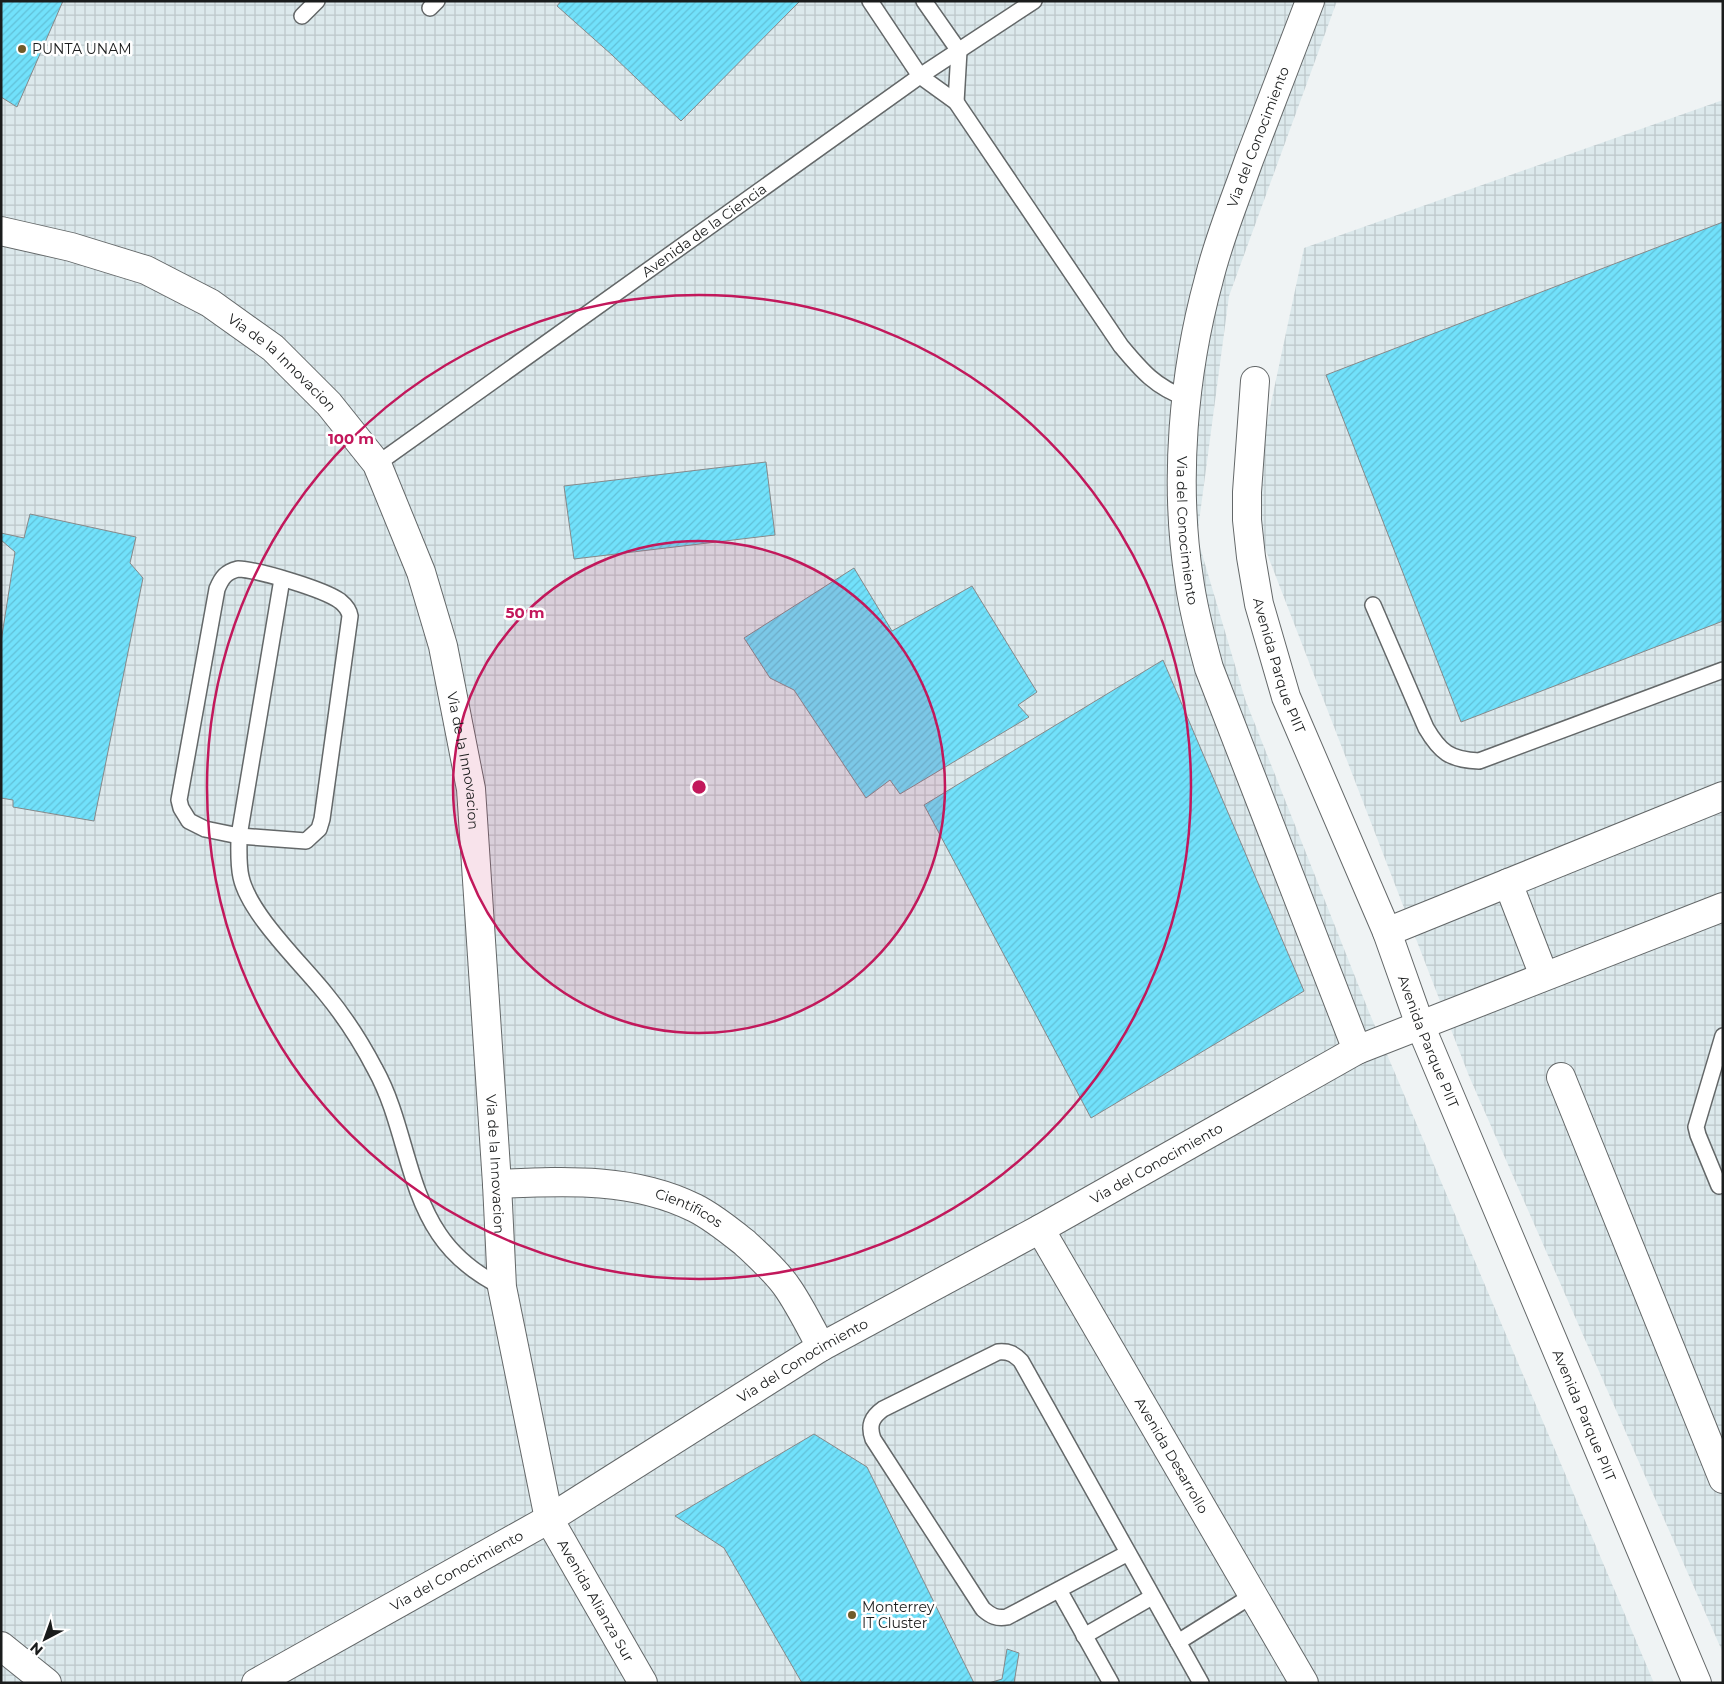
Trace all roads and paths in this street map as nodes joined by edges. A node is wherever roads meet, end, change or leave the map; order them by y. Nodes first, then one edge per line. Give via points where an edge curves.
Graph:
1 (316, 1) edge
2 (870, 1) edge
3 (924, 1) edge
4 (1034, 1) edge
5 (1310, 1) edge
6 (302, 16) dead end
7 (959, 51) junction
8 (920, 76) junction
9 (956, 102) junction
10 (1, 231) edge
11 (1256, 381) dead end
12 (1186, 398) junction
13 (377, 464) junction
14 (282, 579) junction
15 (1373, 604) dead end
16 (1723, 670) edge
17 (1723, 796) edge
18 (239, 836) junction
19 (1508, 883) junction
20 (1723, 907) edge
21 (1387, 932) junction
22 (1544, 976) junction
23 (1420, 1025) junction
24 (1723, 1036) edge
25 (1357, 1050) junction
26 (1561, 1077) dead end
27 (497, 1184) junction
28 (1719, 1186) dead end
29 (1040, 1229) junction
30 (502, 1287) junction
31 (821, 1347) junction
32 (1723, 1479) edge
33 (549, 1519) junction
34 (1128, 1553) junction
35 (1059, 1590) junction
36 (1253, 1595) junction
37 (1152, 1597) junction
38 (1084, 1636) junction
39 (1178, 1642) junction
40 (1, 1646) edge
41 (47, 1683) edge
42 (256, 1683) edge
43 (643, 1683) edge
44 (1111, 1683) edge
45 (1201, 1683) edge
46 (1304, 1683) edge
47 (1697, 1683) edge

1 - 6 lane
2 - 8 lane
3 - 7 lane
4 - 7 lane, Avenida de la Ciencia
5 - 12 street, Via del Conocimiento via 1222,232 1200,316
7 - 8 lane, Avenida de la Ciencia
7 - 9 lane
8 - 9 lane
8 - 13 lane, Avenida de la Ciencia
9 - 12 lane via 1120,346 1156,384
10 - 13 street, Via de la Innovacion via 71,247 146,270 210,303 273,348 329,404
11 - 21 street, Avenida Parque PIIT via 1247,492 1258,604 1286,698
12 - 25 street, Via del Conocimiento via 1183,524 1188,579 1200,636 1221,702
13 - 27 street, Via de la Innovacion via 421,572 443,646 471,789
14 - 18 lane
14 - 18 lane via 238,569 221,579 179,800 185,814 196,825
14 - 18 lane via 334,597 345,605 350,616 322,819 319,829 306,841
15 - 16 lane via 1426,728 1448,755 1462,761 1479,761
17 - 19 street
18 - 30 lane via 241,879 249,898 349,1024 376,1070 393,1108 421,1200 430,1219 461,1261
19 - 21 street
19 - 22 street
20 - 22 street, Via del Conocimiento
21 - 23 street, Avenida Parque PIIT
22 - 23 street, Via del Conocimiento
23 - 25 street, Via del Conocimiento
23 - 47 street, Avenida Parque PIIT
24 - 28 lane via 1696,1127
25 - 29 street, Via del Conocimiento
26 - 32 street
27 - 30 street, Via de la Innovacion
27 - 31 street, Cientificos via 570,1181 616,1184 660,1194 696,1208 731,1231 761,1257 789,1289
29 - 31 street, Via del Conocimiento
29 - 36 street, Avenida Desarrollo
30 - 33 street, Via de la Innovacion
31 - 33 street, Via del Conocimiento
33 - 42 street, Via del Conocimiento
33 - 43 street, Avenida Alianza Sur
34 - 35 lane
34 - 35 lane via 1021,1361 1014,1354 998,1352 875,1415 870,1422 873,1439 989,1615 1007,1617
34 - 37 lane
35 - 38 lane
36 - 39 lane
36 - 46 street, Avenida Desarrollo
37 - 38 lane
37 - 39 lane
38 - 44 lane
39 - 45 lane
40 - 41 street

